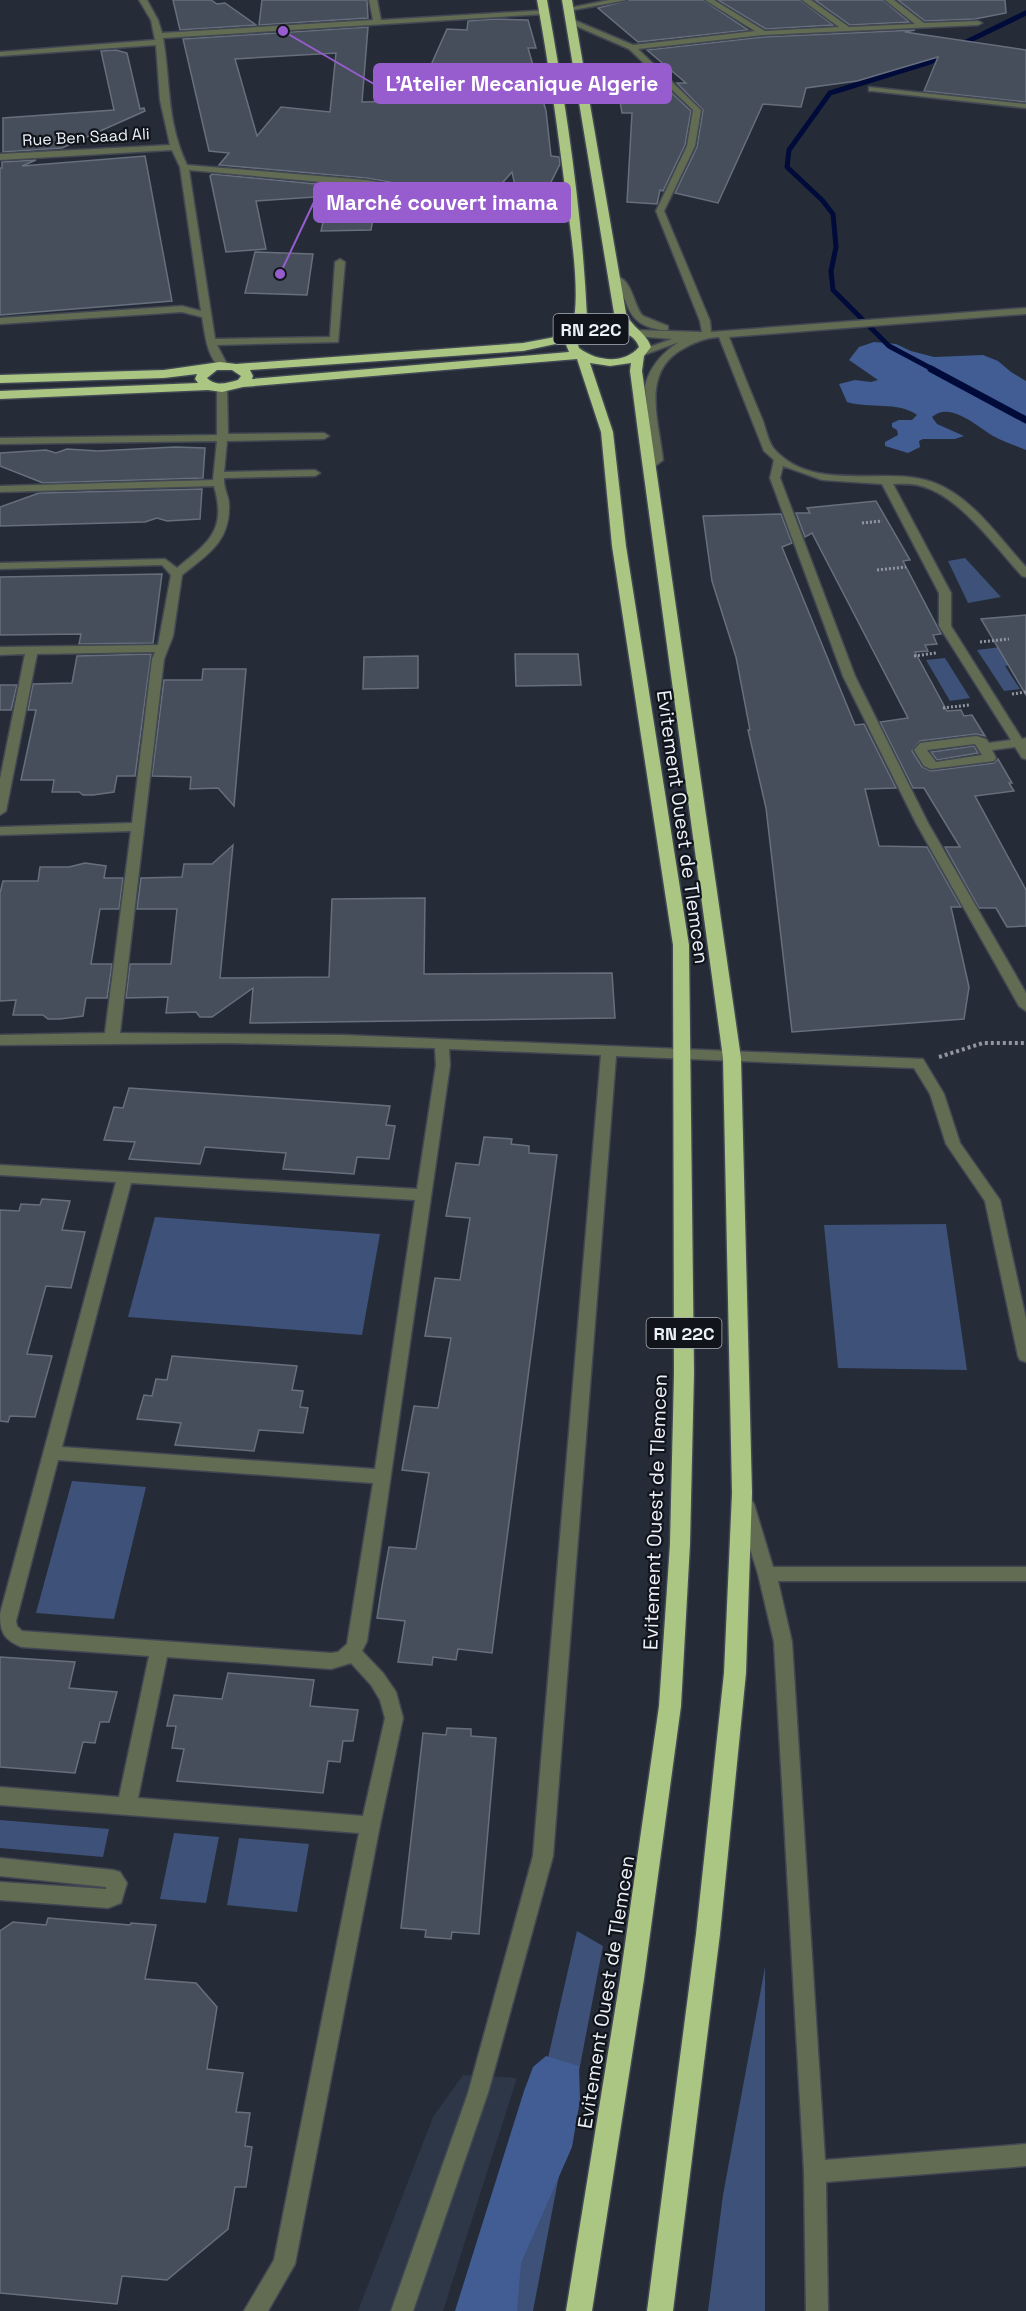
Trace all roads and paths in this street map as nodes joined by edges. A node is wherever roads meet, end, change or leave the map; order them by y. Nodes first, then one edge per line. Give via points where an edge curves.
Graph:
1 (143, 0) edge
2 (373, 0) edge
3 (542, 0) edge
4 (623, 0) edge
5 (709, 0) edge
6 (806, 0) edge
7 (889, 0) edge
8 (568, 4) edge
9 (545, 12) junction
10 (377, 22) junction
11 (571, 22) junction
12 (978, 23) dead end
13 (923, 26) junction
14 (847, 29) junction
15 (763, 33) junction
16 (159, 39) junction
17 (632, 47) junction
18 (0, 54) edge
19 (873, 89) dead end
20 (1026, 106) edge
21 (173, 147) junction
22 (0, 157) edge
23 (184, 167) junction
24 (573, 219) junction
25 (340, 262) dead end
26 (614, 278) junction
27 (1026, 311) edge
28 (206, 315) junction
29 (0, 321) edge
30 (633, 332) junction
31 (723, 334) junction
32 (576, 335) junction
33 (707, 335) junction
34 (211, 342) junction
35 (640, 354) junction
36 (581, 356) junction
37 (223, 366) junction
38 (237, 367) junction
39 (209, 369) junction
40 (0, 379) edge
41 (243, 383) junction
42 (208, 386) junction
43 (222, 388) junction
44 (0, 395) edge
45 (324, 436) dead end
46 (223, 437) junction
47 (0, 441) edge
48 (779, 460) junction
49 (649, 468) junction
50 (315, 473) dead end
51 (219, 479) junction
52 (886, 481) junction
53 (0, 489) edge
54 (196, 559) junction
55 (165, 562) junction
56 (930, 565) junction
57 (0, 566) edge
58 (877, 570) dead end
59 (177, 574) junction
60 (1026, 574) edge
61 (162, 648) junction
62 (0, 651) edge
63 (32, 651) junction
64 (1022, 743) edge
65 (985, 747) junction
66 (1026, 755) edge
67 (0, 811) edge
68 (137, 828) junction
69 (0, 831) edge
70 (1026, 1006) edge
71 (112, 1036) junction
72 (0, 1040) edge
73 (1026, 1043) edge
74 (442, 1044) junction
75 (609, 1051) junction
76 (681, 1056) junction
77 (732, 1058) junction
78 (918, 1063) junction
79 (0, 1170) edge
80 (125, 1178) junction
81 (423, 1195) junction
82 (1026, 1356) edge
83 (51, 1453) junction
84 (383, 1477) junction
85 (742, 1493) junction
86 (767, 1574) junction
87 (1026, 1574) edge
88 (160, 1649) junction
89 (353, 1653) junction
90 (0, 1796) edge
91 (127, 1806) junction
92 (370, 1825) junction
93 (0, 1867) edge
94 (0, 1891) edge
95 (1026, 2155) edge
96 (815, 2172) junction
97 (255, 2311) edge
98 (402, 2311) edge
99 (579, 2311) edge
100 (660, 2311) edge
101 (817, 2311) edge

1 - 16 street
2 - 10 street
3 - 9 highway, Evitement Ouest de Tlemcen / RN 22C
4 - 8 street
5 - 15 street
6 - 14 street
7 - 13 street
8 - 11 highway, Evitement Ouest de Tlemcen / RN 22C
9 - 10 street
9 - 24 highway, Evitement Ouest de Tlemcen / RN 22C
10 - 16 street
11 - 17 street
11 - 26 highway, Evitement Ouest de Tlemcen / RN 22C
12 - 13 street
13 - 14 street
14 - 15 street
15 - 17 street
16 - 18 street
16 - 21 street
17 - 33 street via 697,110 691,146 660,211 705,321
19 - 20 street
21 - 22 street, Rue Ben Saad Ali
21 - 23 street
23 - 24 street via 366,183
23 - 28 street
24 - 32 highway, Evitement Ouest de Tlemcen / RN 22C via 581,312
25 - 34 street via 335,340
26 - 30 highway, Evitement Ouest de Tlemcen / RN 22C via 620,313
26 - 33 street via 628,290 638,320
27 - 31 street
28 - 29 street via 182,309
28 - 34 street
30 - 32 highway, RN 22C via 607,327
30 - 33 street
30 - 35 highway, Evitement Ouest de Tlemcen / RN 22C via 645,343
31 - 33 street
31 - 48 street via 769,451
32 - 36 highway, Evitement Ouest de Tlemcen / RN 22C via 571,346
32 - 38 highway via 523,347
33 - 35 street via 669,342
33 - 49 street via 669,353 651,375 658,460
34 - 37 street
35 - 36 highway, RN 22C via 616,362
35 - 49 highway, Evitement Ouest de Tlemcen / RN 22C via 637,379
36 - 41 highway
36 - 76 highway, Evitement Ouest de Tlemcen / RN 22C via 608,432 620,546 681,945
37 - 38 highway
37 - 39 highway
38 - 41 highway via 246,372
39 - 40 highway
39 - 42 highway via 201,379
41 - 43 highway
42 - 43 highway
42 - 44 highway
43 - 46 street
45 - 46 street
46 - 47 street
46 - 51 street
48 - 52 street via 828,478
48 - 70 street via 775,478 849,676 922,823
49 - 77 highway, Evitement Ouest de Tlemcen / RN 22C
50 - 51 street
51 - 53 street
51 - 54 street via 224,503 222,529
52 - 56 street
52 - 60 street via 922,482 944,491
54 - 55 street
54 - 59 street
55 - 57 street
55 - 59 street
56 - 58 path
56 - 64 street via 947,598 945,626
59 - 61 street
61 - 63 street
61 - 68 street
62 - 63 street
63 - 67 street
64 - 65 street
64 - 66 street
65 - 65 street via 976,740 924,746 920,750 928,764 935,766 988,759
68 - 69 street
68 - 71 street
71 - 72 street
71 - 74 street
73 - 78 path via 983,1043
74 - 75 street
74 - 81 street
75 - 76 street
75 - 98 street via 543,1856 478,2093
76 - 77 street
76 - 99 highway, Evitement Ouest de Tlemcen / RN 22C via 683,1384 680,1544 669,1706 632,1979
77 - 78 street
77 - 85 highway, Evitement Ouest de Tlemcen / RN 22C
78 - 82 street via 937,1094 953,1144 992,1200
79 - 80 street
80 - 81 street
80 - 83 street
81 - 84 street
83 - 84 street
83 - 88 street via 6,1621 8,1629 22,1640
84 - 89 street
85 - 86 street
85 - 100 highway, Evitement Ouest de Tlemcen / RN 22C via 734,1685 708,1934
86 - 87 street
86 - 96 street via 783,1642
88 - 89 street via 331,1661
88 - 91 street
89 - 92 street via 389,1698 394,1718
90 - 91 street
91 - 92 street
92 - 97 street via 284,2264
93 - 94 street via 113,1879 117,1883 114,1896 108,1899
95 - 96 street
96 - 101 street

